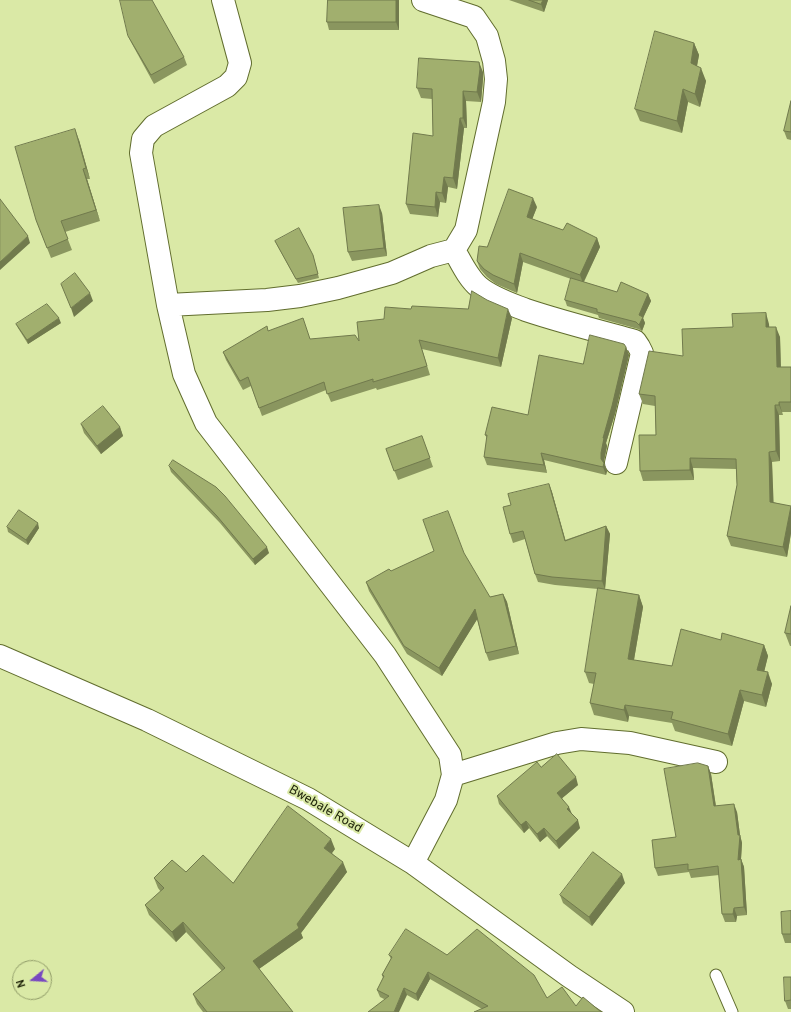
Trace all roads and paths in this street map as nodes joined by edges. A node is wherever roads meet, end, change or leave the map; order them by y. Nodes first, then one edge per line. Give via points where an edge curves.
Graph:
1 (223, 0) edge
2 (423, 0) edge
3 (454, 250) junction
4 (168, 305) junction
5 (616, 463) dead end
6 (0, 656) edge
7 (716, 762) dead end
8 (453, 775) junction
9 (413, 863) junction
10 (716, 975) dead end
11 (623, 1012) edge
12 (732, 1012) edge

1 - 4 street via 240,63 236,77 227,86 154,126 142,139 141,154
2 - 3 street via 474,17 487,36 494,61 494,102 466,230
3 - 4 street via 431,256 392,273 300,296
3 - 5 street via 475,283 494,296 565,323 635,341 642,353
4 - 8 street via 184,374 206,422 385,655 450,755
6 - 9 street, Bwebale Road via 147,720 308,799
7 - 8 street via 630,743 581,739
8 - 9 street via 446,800
9 - 11 street, Bwebale Road
10 - 12 lane

